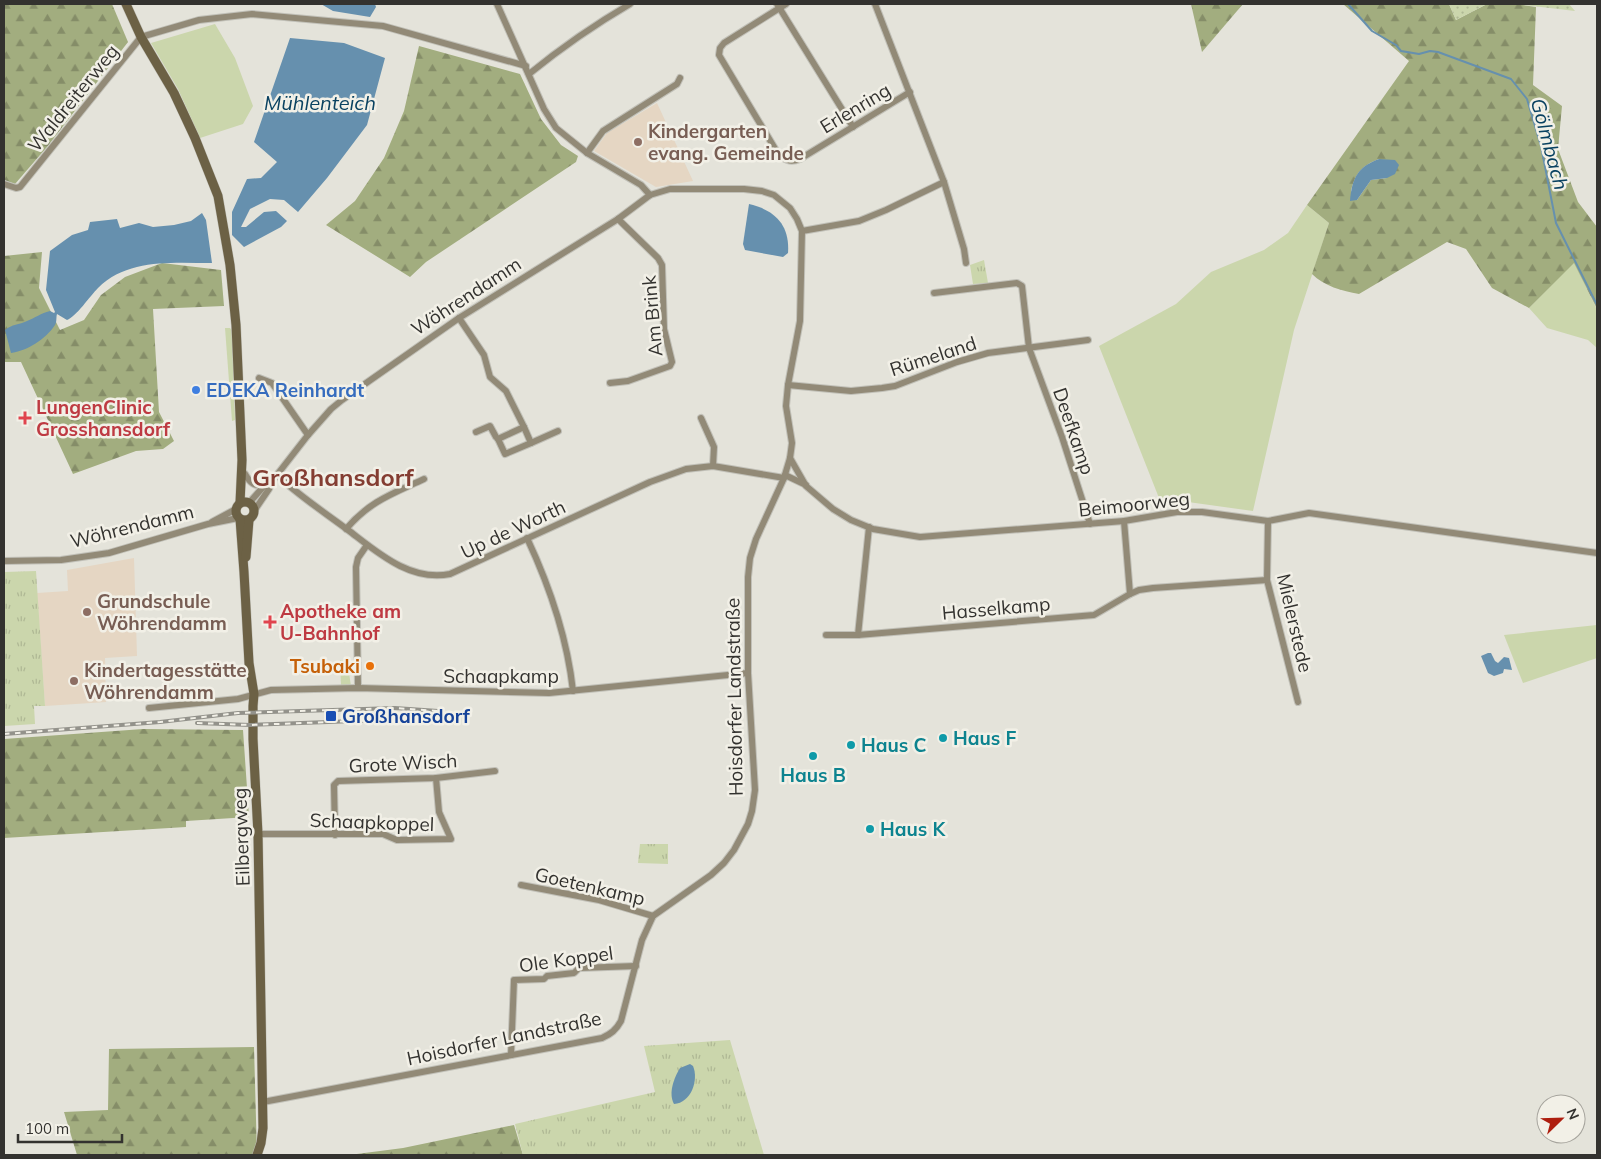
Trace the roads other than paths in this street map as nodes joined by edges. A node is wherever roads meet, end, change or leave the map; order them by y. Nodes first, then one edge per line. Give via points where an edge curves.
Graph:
1 (126, 4) edge
2 (497, 4) edge
3 (630, 4) edge
4 (786, 4) edge
5 (875, 4) edge
6 (778, 6) edge
7 (141, 37) junction
8 (526, 66) junction
9 (529, 74) junction
10 (680, 78) dead end
11 (910, 92) junction
12 (853, 127) junction
13 (587, 153) junction
14 (944, 182) junction
15 (4, 184) edge
16 (650, 195) junction
17 (618, 219) junction
18 (802, 231) junction
19 (966, 263) dead end
20 (934, 293) dead end
21 (459, 318) junction
22 (1088, 340) dead end
23 (1029, 348) junction
24 (259, 378) dead end
25 (610, 383) dead end
26 (788, 385) junction
27 (701, 418) dead end
28 (524, 427) junction
29 (558, 431) dead end
30 (476, 432) dead end
31 (308, 435) junction
32 (498, 439) junction
33 (531, 443) junction
34 (790, 458) junction
35 (242, 460) junction
36 (714, 466) junction
37 (245, 474) junction
38 (784, 477) junction
39 (275, 478) junction
40 (424, 479) dead end
41 (265, 485) junction
42 (806, 486) junction
43 (244, 511) junction
44 (1124, 521) junction
45 (1268, 521) junction
46 (1090, 524) junction
47 (869, 527) junction
48 (346, 529) junction
49 (527, 538) junction
50 (367, 545) junction
51 (1597, 553) edge
52 (4, 561) edge
53 (1267, 580) junction
54 (1130, 594) junction
55 (826, 635) dead end
56 (858, 635) junction
57 (748, 673) junction
58 (358, 688) junction
59 (573, 691) junction
60 (254, 694) junction
61 (1298, 702) dead end
62 (149, 708) dead end
63 (495, 771) dead end
64 (436, 778) junction
65 (258, 834) junction
66 (335, 835) junction
67 (521, 885) dead end
68 (653, 916) junction
69 (636, 966) junction
70 (511, 1055) junction
71 (263, 1102) junction
72 (257, 1155) edge

1 - 7 main road
2 - 8 street
3 - 9 street via 594,24
4 - 6 street, Erlenring
5 - 11 street, Erlenring
6 - 12 street
6 - 12 street, Erlenring via 724,43 719,55 777,152 783,158 795,161
7 - 8 street via 200,20 252,14 384,26
7 - 15 street, Waldreiterweg via 20,187
7 - 35 main road via 174,93 218,196 233,295
8 - 9 street
9 - 13 street via 556,128
10 - 13 street via 677,84 603,130
11 - 12 street, Erlenring
11 - 14 street
13 - 16 street via 641,185
14 - 18 street via 860,222
14 - 19 street
16 - 17 street, Wöhrendamm
16 - 18 street, Hoisdorfer Landstraße via 670,189 762,191 774,195 790,208
17 - 21 street, Wöhrendamm
17 - 25 street, Am Brink via 662,265 664,329 672,362 670,366 628,382
18 - 26 street, Hoisdorfer Landstraße via 800,321
20 - 23 street, Deefkamp via 1017,283 1022,286
21 - 28 street via 484,355 490,377 506,391
21 - 31 street, Wöhrendamm via 342,400
22 - 23 street, Rümeland
23 - 26 street, Rümeland via 988,353 882,388 851,390
23 - 46 street, Deefkamp
24 - 31 street via 272,384
26 - 34 street, Hoisdorfer Landstraße via 786,406 792,442
27 - 36 street via 712,441
28 - 32 street
28 - 33 street
29 - 33 street
30 - 32 street via 490,426
31 - 39 street, Wöhrendamm
32 - 33 street via 505,454
34 - 38 street, Hoisdorfer Landstraße
34 - 42 street, Beimoorweg
35 - 37 main road
35 - 43 main road
36 - 38 street, Up de Worth
36 - 49 street, Up de Worth via 686,469 650,482
37 - 41 street via 252,483
37 - 43 main road
38 - 42 street, Up de Worth
38 - 57 street, Hoisdorfer Landstraße via 750,558
39 - 41 street, Wöhrendamm
39 - 43 street, Wöhrendamm via 269,489
39 - 48 street, Up de Worth
40 - 48 street via 372,504
41 - 43 street, Wöhrendamm
42 - 47 street, Beimoorweg via 833,509
43 - 52 street, Wöhrendamm via 100,554 62,560
43 - 60 main road, Eilbergweg via 244,572
44 - 45 street, Beimoorweg via 1177,512 1202,512
44 - 46 street, Beimoorweg
44 - 54 street
45 - 51 street, Beimoorweg via 1309,513
45 - 53 street, Mielerstede
46 - 47 street, Beimoorweg via 920,537
47 - 56 street
48 - 50 street, Up de Worth
49 - 50 street, Up de Worth via 450,574 434,577 405,568
49 - 59 street via 558,614
50 - 58 street via 356,567
53 - 54 street, Hasselkamp via 1153,588
53 - 61 street, Mielerstede
54 - 56 street, Hasselkamp via 1094,615
55 - 56 street, Hasselkamp
57 - 59 street, Schaapkamp
57 - 68 street, Hoisdorfer Landstraße via 755,790 748,824 724,863
58 - 59 street, Schaapkamp
58 - 60 street, Schaapkamp via 277,690
60 - 62 street, Schaapkamp via 238,699
60 - 65 main road, Eilbergweg
63 - 64 street, Grote Wisch
64 - 66 street, Grote Wisch via 338,781 334,785
64 - 66 street, Schaapkoppel via 439,812 451,839 396,840 383,834
65 - 66 street, Schaapkoppel
65 - 71 main road, Eilbergweg
67 - 68 street, Goetenkamp via 599,900
68 - 69 street, Hoisdorfer Landstraße via 642,940
69 - 70 street, Hoisdorfer Landstraße via 621,1021 614,1032 602,1038
69 - 70 street, Ole Koppel via 579,968 574,973 544,979 514,980
70 - 71 street, Hoisdorfer Landstraße
71 - 72 main road via 261,1143

